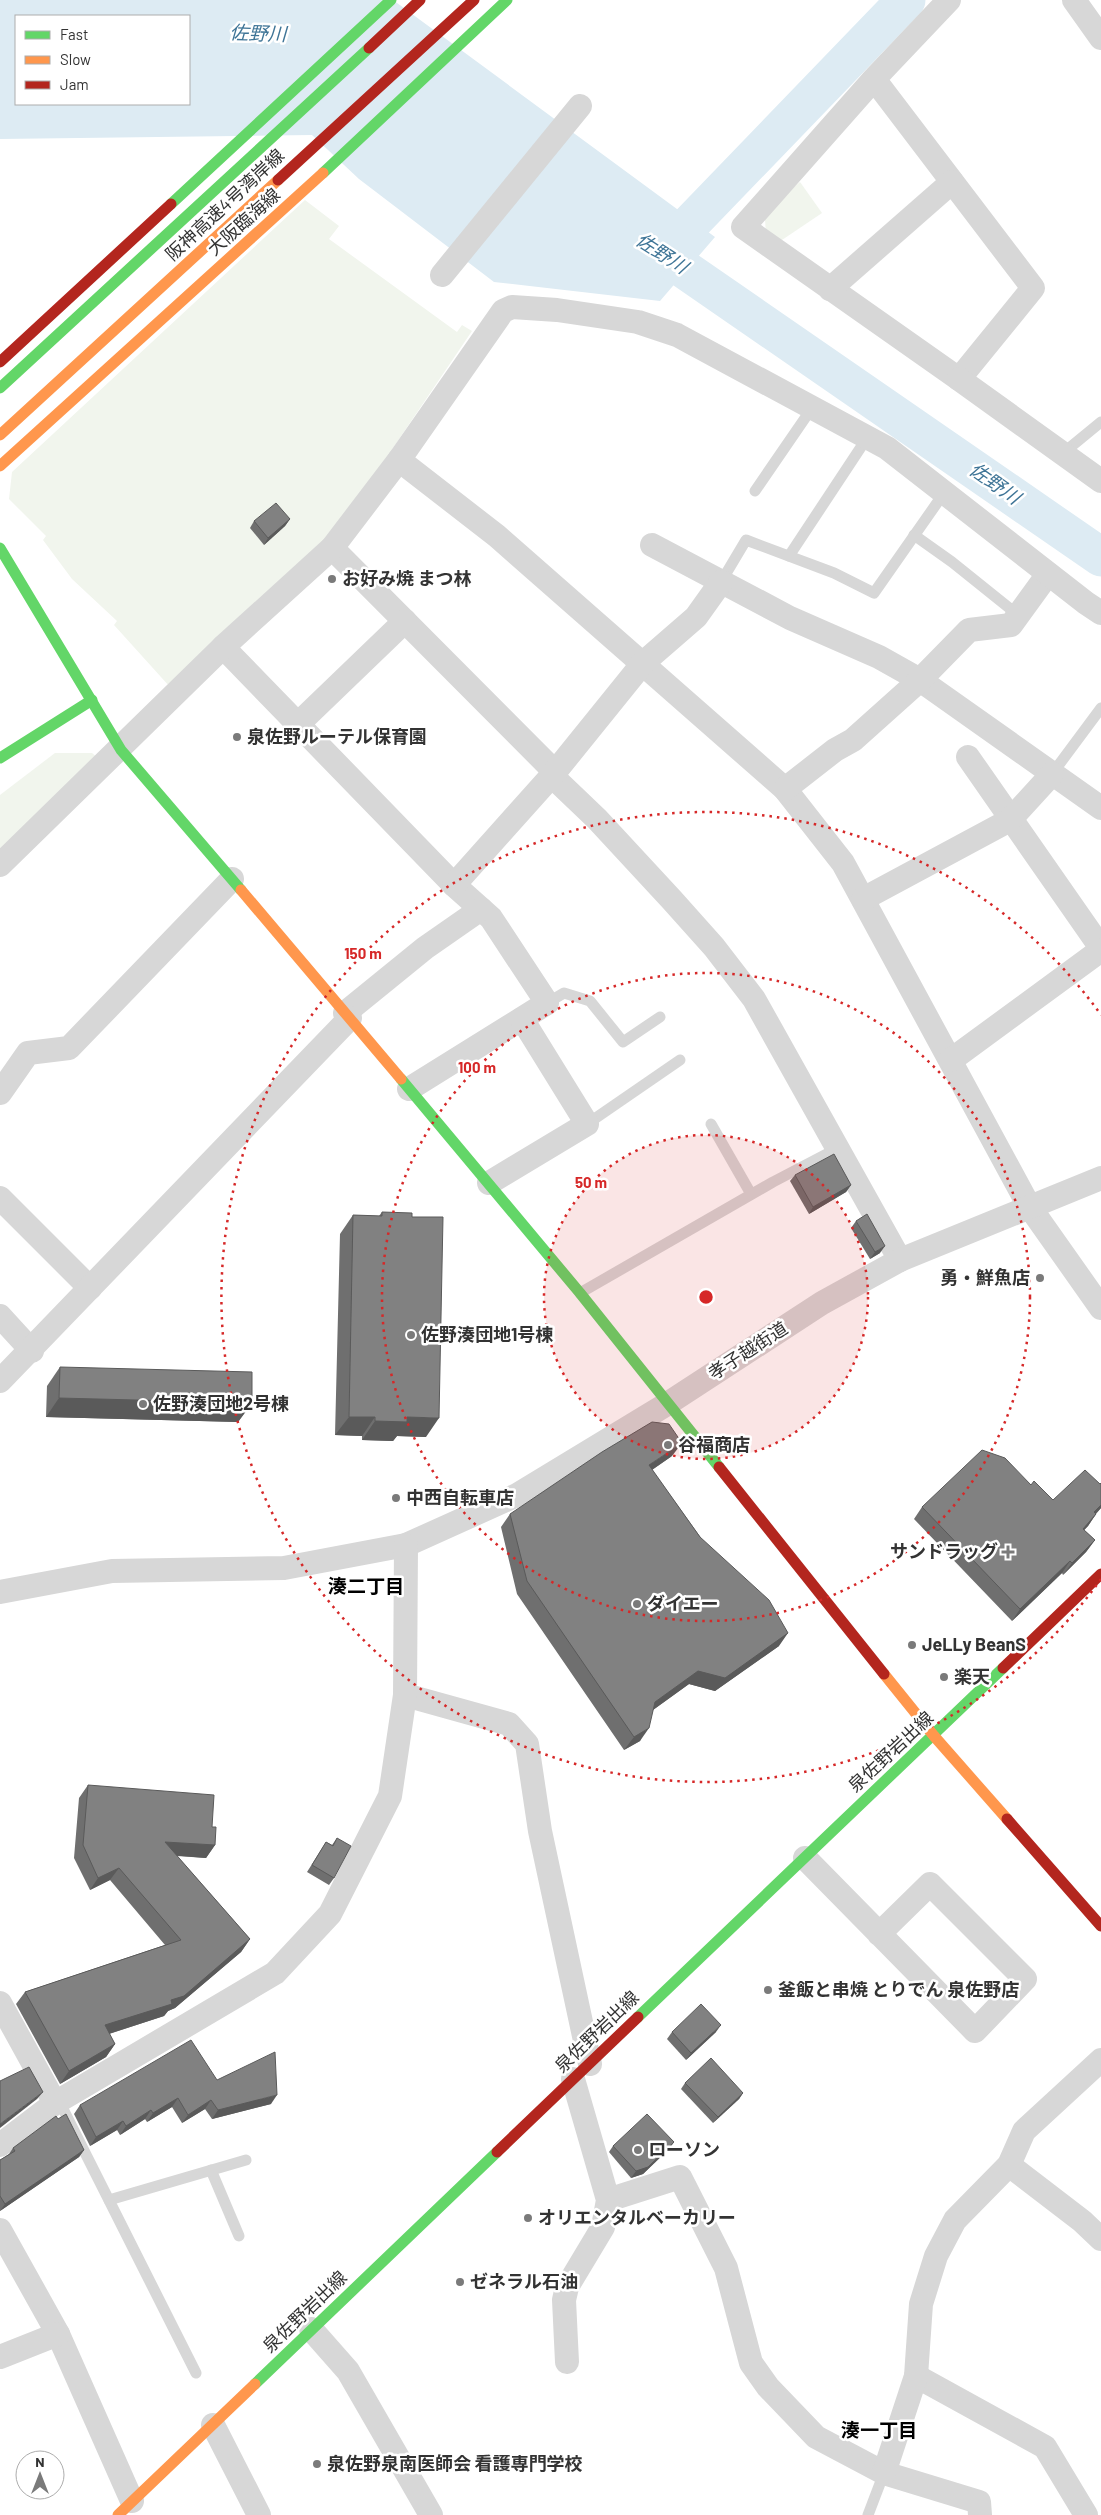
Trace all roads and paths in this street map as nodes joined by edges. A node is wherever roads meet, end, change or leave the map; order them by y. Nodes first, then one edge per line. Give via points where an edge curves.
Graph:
1 (391, 0) edge
2 (420, 0) edge
3 (474, 0) edge
4 (507, 0) edge
5 (949, 0) edge
6 (1074, 0) edge
7 (1101, 38) edge
8 (874, 79) junction
9 (580, 106) dead end
10 (952, 182) junction
11 (442, 275) dead end
12 (830, 289) junction
13 (0, 362) edge
14 (959, 379) junction
15 (0, 388) edge
16 (812, 408) junction
17 (1101, 422) edge
18 (0, 435) edge
19 (867, 438) junction
20 (1062, 454) junction
21 (399, 460) junction
22 (0, 466) edge
23 (1101, 481) edge
24 (755, 491) dead end
25 (944, 493) junction
26 (914, 535) junction
27 (652, 545) dead end
28 (0, 548) edge
29 (332, 548) junction
30 (789, 556) junction
31 (1048, 574) junction
32 (721, 582) junction
33 (1101, 613) edge
34 (1018, 615) junction
35 (405, 621) junction
36 (223, 647) junction
37 (643, 663) junction
38 (920, 680) junction
39 (92, 700) junction
40 (1101, 708) edge
41 (298, 724) junction
42 (121, 750) junction
43 (0, 758) edge
44 (968, 758) dead end
45 (554, 774) junction
46 (1052, 774) junction
47 (785, 789) junction
48 (1101, 808) edge
49 (1010, 820) junction
50 (0, 865) edge
51 (232, 879) junction
52 (454, 885) junction
53 (863, 899) junction
54 (481, 909) junction
55 (1101, 949) edge
56 (546, 1003) junction
57 (348, 1015) junction
58 (660, 1017) dead end
59 (522, 1019) junction
60 (680, 1060) dead end
61 (951, 1060) junction
62 (409, 1089) junction
63 (0, 1093) edge
64 (587, 1124) junction
65 (711, 1124) dead end
66 (838, 1148) junction
67 (1101, 1178) edge
68 (488, 1183) junction
69 (751, 1194) junction
70 (0, 1198) edge
71 (1029, 1206) junction
72 (900, 1260) junction
73 (90, 1288) junction
74 (580, 1293) junction
75 (1101, 1308) edge
76 (0, 1316) edge
77 (32, 1351) junction
78 (0, 1381) edge
79 (667, 1404) junction
80 (406, 1545) junction
81 (1101, 1574) edge
82 (0, 1592) edge
83 (405, 1694) junction
84 (934, 1736) junction
85 (805, 1858) junction
86 (1101, 1926) edge
87 (879, 1934) junction
88 (2, 2012) edge
89 (1101, 2060) edge
90 (590, 2064) junction
91 (573, 2079) junction
92 (57, 2102) junction
93 (0, 2145) edge
94 (246, 2160) dead end
95 (1009, 2165) junction
96 (211, 2170) junction
97 (109, 2200) junction
98 (608, 2200) junction
99 (0, 2230) edge
100 (239, 2236) dead end
101 (1101, 2240) edge
102 (311, 2330) junction
103 (58, 2334) junction
104 (0, 2357) edge
105 (567, 2362) dead end
106 (196, 2372) dead end
107 (916, 2376) junction
108 (213, 2425) junction
109 (884, 2473) junction
110 (125, 2508) edge
111 (260, 2515) edge
112 (431, 2515) edge
113 (868, 2515) edge
114 (980, 2515) edge
115 (1086, 2515) edge

1 - 13 main road
2 - 15 main road, 阪神高速4号湾岸線
3 - 18 main road, 阪神高速4号湾岸線
4 - 22 main road, 大阪臨海線 via 308,188
5 - 8 street
6 - 7 street
8 - 10 street
8 - 12 street via 743,227
9 - 11 street
10 - 12 street
10 - 14 street via 1033,288
12 - 14 street
14 - 20 street
16 - 19 street
16 - 21 street via 677,335 638,322 512,307 502,311
16 - 24 lane
17 - 20 lane
19 - 25 street via 887,448
19 - 30 lane
20 - 23 street
21 - 29 street
21 - 37 street via 497,536
25 - 26 lane
25 - 31 street
26 - 30 lane via 874,593
26 - 34 lane
27 - 32 street
28 - 39 main road
29 - 35 street
29 - 36 street
30 - 32 lane via 746,540
31 - 33 street
31 - 34 street
32 - 37 street via 696,618
32 - 38 street via 790,618 879,657
34 - 38 street via 1011,625 969,630
35 - 41 street
35 - 45 street
36 - 41 street
36 - 42 street
37 - 45 street
37 - 47 street
38 - 46 street
38 - 47 street via 853,740
39 - 42 main road
39 - 43 main road
40 - 46 lane
41 - 52 street
42 - 50 street
42 - 51 main road
44 - 49 street
45 - 52 street
45 - 66 street via 672,900 732,970 754,999
46 - 48 street
46 - 49 street
47 - 53 street via 843,863
49 - 53 street
49 - 55 street
51 - 57 main road
51 - 63 street via 69,1048 28,1053
52 - 54 street
53 - 61 street
54 - 56 street via 491,918
54 - 57 street via 425,948
55 - 61 street
56 - 58 lane via 564,992 590,1001 623,1042
56 - 59 street
57 - 62 main road
57 - 73 street
59 - 62 street
59 - 64 street
60 - 64 lane
61 - 71 street
62 - 68 main road
64 - 68 street
65 - 69 lane
66 - 69 lane
66 - 72 street
67 - 71 street, 孝子越街道
68 - 74 main road
69 - 74 lane
70 - 73 street
71 - 72 street, 孝子越街道
71 - 75 street
72 - 79 street, 孝子越街道 via 822,1303
73 - 77 street
74 - 79 main road
76 - 77 street
77 - 78 street
79 - 80 street, 孝子越街道 via 516,1495
79 - 84 main road
80 - 82 street, 孝子越街道 via 284,1568 112,1572
80 - 83 street
81 - 84 main road, 泉佐野岩出線
83 - 90 street via 509,1724 527,1744 540,1831
83 - 92 street via 390,1796 330,1914 275,1973
84 - 85 main road, 泉佐野岩出線
84 - 86 main road
85 - 87 street
85 - 90 main road, 泉佐野岩出線
87 - 87 street via 974,2031 1024,1979 930,1884
88 - 92 street
89 - 95 street via 1024,2131
90 - 91 main road, 泉佐野岩出線
91 - 98 street
91 - 102 main road, 泉佐野岩出線
92 - 93 street
92 - 97 lane
94 - 96 lane
95 - 101 street via 1082,2221
95 - 107 street via 955,2220 936,2256 921,2304
96 - 97 lane
96 - 100 lane
97 - 106 lane
98 - 105 street via 603,2227 567,2288 564,2300
98 - 109 street via 680,2177 726,2268 751,2363 816,2437
99 - 103 street
102 - 108 main road, 泉佐野岩出線
102 - 112 street via 348,2371
103 - 104 street
103 - 110 street
107 - 109 street
107 - 115 street via 1045,2447
108 - 110 main road, 泉佐野岩出線
108 - 111 street
109 - 113 lane
109 - 114 street via 979,2502

